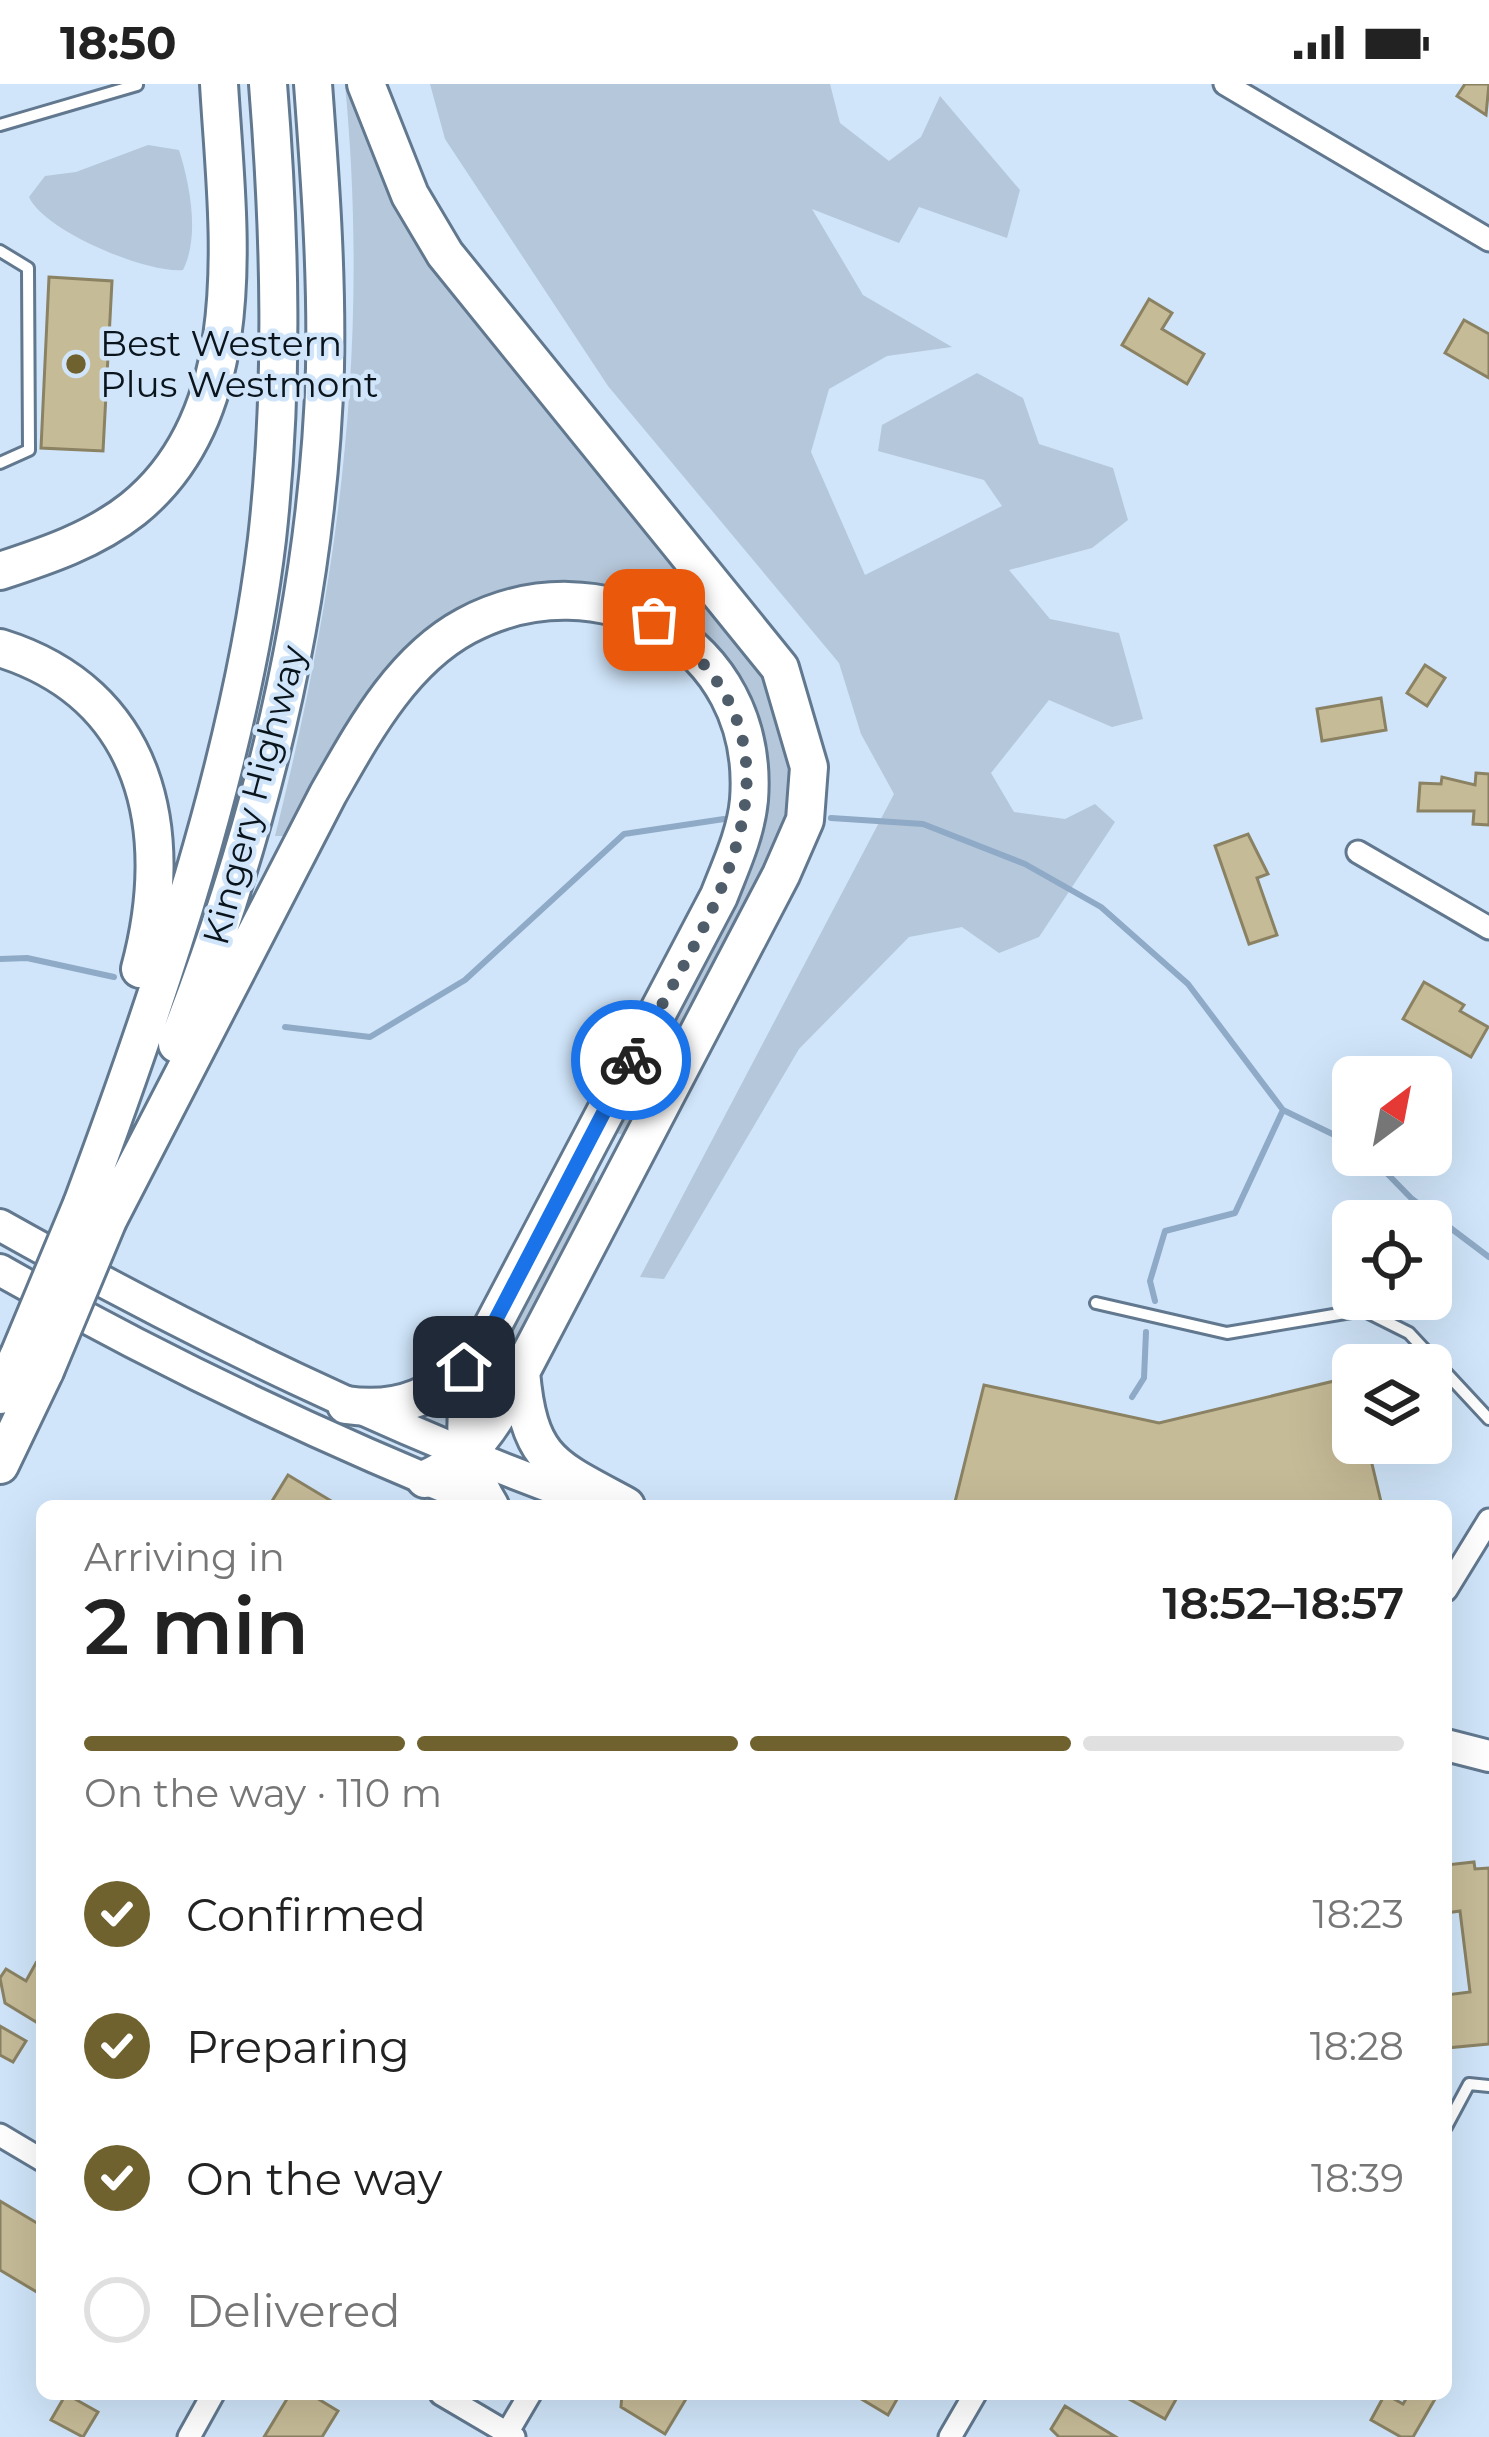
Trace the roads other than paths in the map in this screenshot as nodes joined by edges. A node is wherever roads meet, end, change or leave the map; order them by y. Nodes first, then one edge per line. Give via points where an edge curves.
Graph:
1 (219, 84) edge
2 (268, 84) edge
3 (313, 84) edge
4 (366, 84) edge
5 (1225, 84) edge
6 (137, 85) edge
7 (0, 125) edge
8 (1489, 241) edge
9 (0, 251) edge
10 (0, 463) edge
11 (0, 571) edge
12 (0, 647) edge
13 (1358, 852) dead end
14 (1489, 928) edge
15 (95, 1212) junction
16 (0, 1225) edge
17 (0, 1270) edge
18 (1096, 1303) dead end
19 (481, 1348) junction
20 (32, 1363) junction
21 (521, 1372) junction
22 (0, 1396) edge
23 (346, 1405) junction
24 (1489, 1419) edge
25 (468, 1455) junction
26 (0, 1465) edge
27 (425, 1480) junction
28 (476, 1500) edge
29 (488, 1500) edge
30 (586, 1500) edge
31 (615, 1500) edge
32 (1489, 1520) edge
33 (1452, 1580) edge
34 (1452, 1747) edge
35 (1489, 1756) edge
36 (1489, 2086) edge
37 (1452, 2116) edge
38 (0, 2135) edge
39 (36, 2153) edge
40 (210, 2400) edge
41 (451, 2400) edge
42 (527, 2400) edge
43 (972, 2400) edge
44 (511, 2435) edge
45 (188, 2437) edge
46 (950, 2437) edge

1 - 11 highway via 226,298 192,437 134,508 57,552
2 - 15 highway, Kingery Highway via 279,366 259,586 232,728
3 - 15 highway, Kingery Highway via 325,367 314,527 295,648 225,922
4 - 21 highway via 410,195 445,254 780,668 809,767 805,820 781,874
5 - 8 street
6 - 7 lane
9 - 10 lane via 28,268 29,450
12 - 15 highway via 46,662 115,722 152,820 156,879 147,945 99,1096
13 - 14 street
15 - 19 highway via 382,706 436,648 504,609 561,598 618,605 688,644 714,673 746,748 749,800 719,896
15 - 20 highway, Kingery Highway, bridge
16 - 23 main road
17 - 27 main road via 98,1326
18 - 24 lane via 1227,1333 1363,1310 1408,1333
19 - 23 highway via 447,1385 414,1400 375,1409
19 - 25 highway via 463,1414
20 - 22 highway, Kingery Highway
20 - 26 highway, Kingery Highway
21 - 25 highway
21 - 31 highway via 537,1449
23 - 25 main road
25 - 27 highway
25 - 29 highway
25 - 30 main road
27 - 28 main road
32 - 33 street
34 - 35 main road
36 - 37 lane via 1469,2084
38 - 39 street
40 - 45 street
41 - 44 street
42 - 44 street
43 - 46 street

